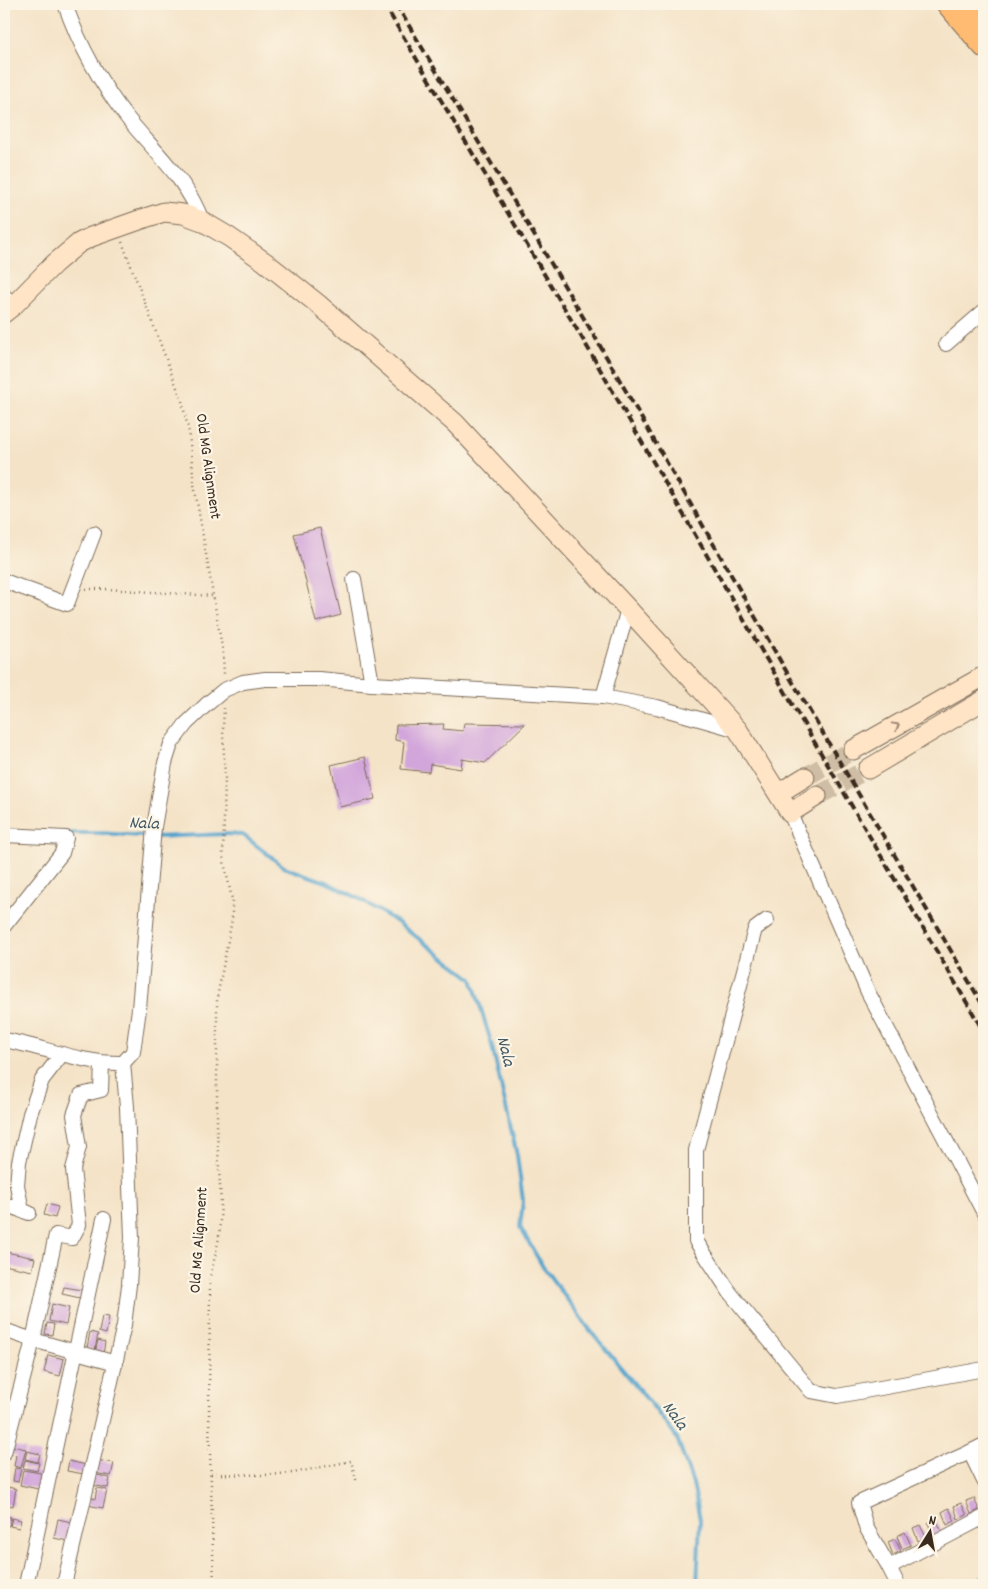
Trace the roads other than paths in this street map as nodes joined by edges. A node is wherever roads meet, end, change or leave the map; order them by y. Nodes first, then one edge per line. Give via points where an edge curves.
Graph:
1 (65, 4) edge
2 (946, 4) edge
3 (970, 4) edge
4 (984, 19) edge
5 (984, 47) edge
6 (202, 221) junction
7 (7, 304) edge
8 (984, 311) edge
9 (4, 321) edge
10 (946, 344) dead end
11 (94, 533) dead end
12 (354, 579) dead end
13 (4, 581) edge
14 (628, 610) junction
15 (984, 676) edge
16 (372, 684) junction
17 (603, 697) junction
18 (984, 700) edge
19 (738, 730) junction
20 (853, 750) tunnel mouth
21 (868, 769) tunnel mouth
22 (805, 777) tunnel mouth
23 (779, 793) junction
24 (817, 796) tunnel mouth
25 (790, 813) junction
26 (4, 836) edge
27 (767, 920) dead end
28 (4, 926) edge
29 (4, 1040) edge
30 (62, 1054) junction
31 (102, 1063) junction
32 (123, 1063) junction
33 (4, 1204) edge
34 (984, 1213) edge
35 (104, 1220) dead end
36 (4, 1330) edge
37 (33, 1340) junction
38 (77, 1353) junction
39 (116, 1363) junction
40 (984, 1369) edge
41 (984, 1445) edge
42 (970, 1452) junction
43 (4, 1453) edge
44 (984, 1481) edge
45 (984, 1517) edge
46 (889, 1566) junction
47 (26, 1585) edge
48 (64, 1585) edge
49 (898, 1585) edge

1 - 6 street via 108,93 188,190
2 - 5 main road
3 - 4 main road
6 - 7 street via 164,212 91,237 65,254
6 - 14 street via 265,262 318,304 455,423
7 - 9 street
8 - 10 street
11 - 13 street via 67,604
12 - 16 street
14 - 17 street
14 - 19 street
20 -> 15 street
16 - 17 street
16 - 32 street via 320,679 243,682 224,690 206,705 171,744 154,827 139,1009 132,1052
17 - 19 street via 657,707
18 - 21 street
19 - 23 street
22 - 23 street
23 - 25 street
24 - 25 street
25 - 34 street via 868,992
26 - 28 street via 66,838 62,853
27 - 40 street via 755,929 696,1150 696,1241 731,1294 811,1391 837,1396
29 - 30 street
30 - 31 street
30 - 33 street via 42,1080 19,1162 17,1185 26,1212
31 - 32 street
31 - 37 street via 101,1090 81,1095 74,1115 79,1147 73,1169 79,1225 72,1238 56,1235
32 - 39 street via 132,1238 127,1301
35 - 38 street
36 - 37 street
37 - 38 street
37 - 43 street
38 - 39 street
38 - 47 street
39 - 48 street
41 - 42 street
42 - 44 street
42 - 46 street via 859,1503 866,1527
45 - 46 street
46 - 49 street

